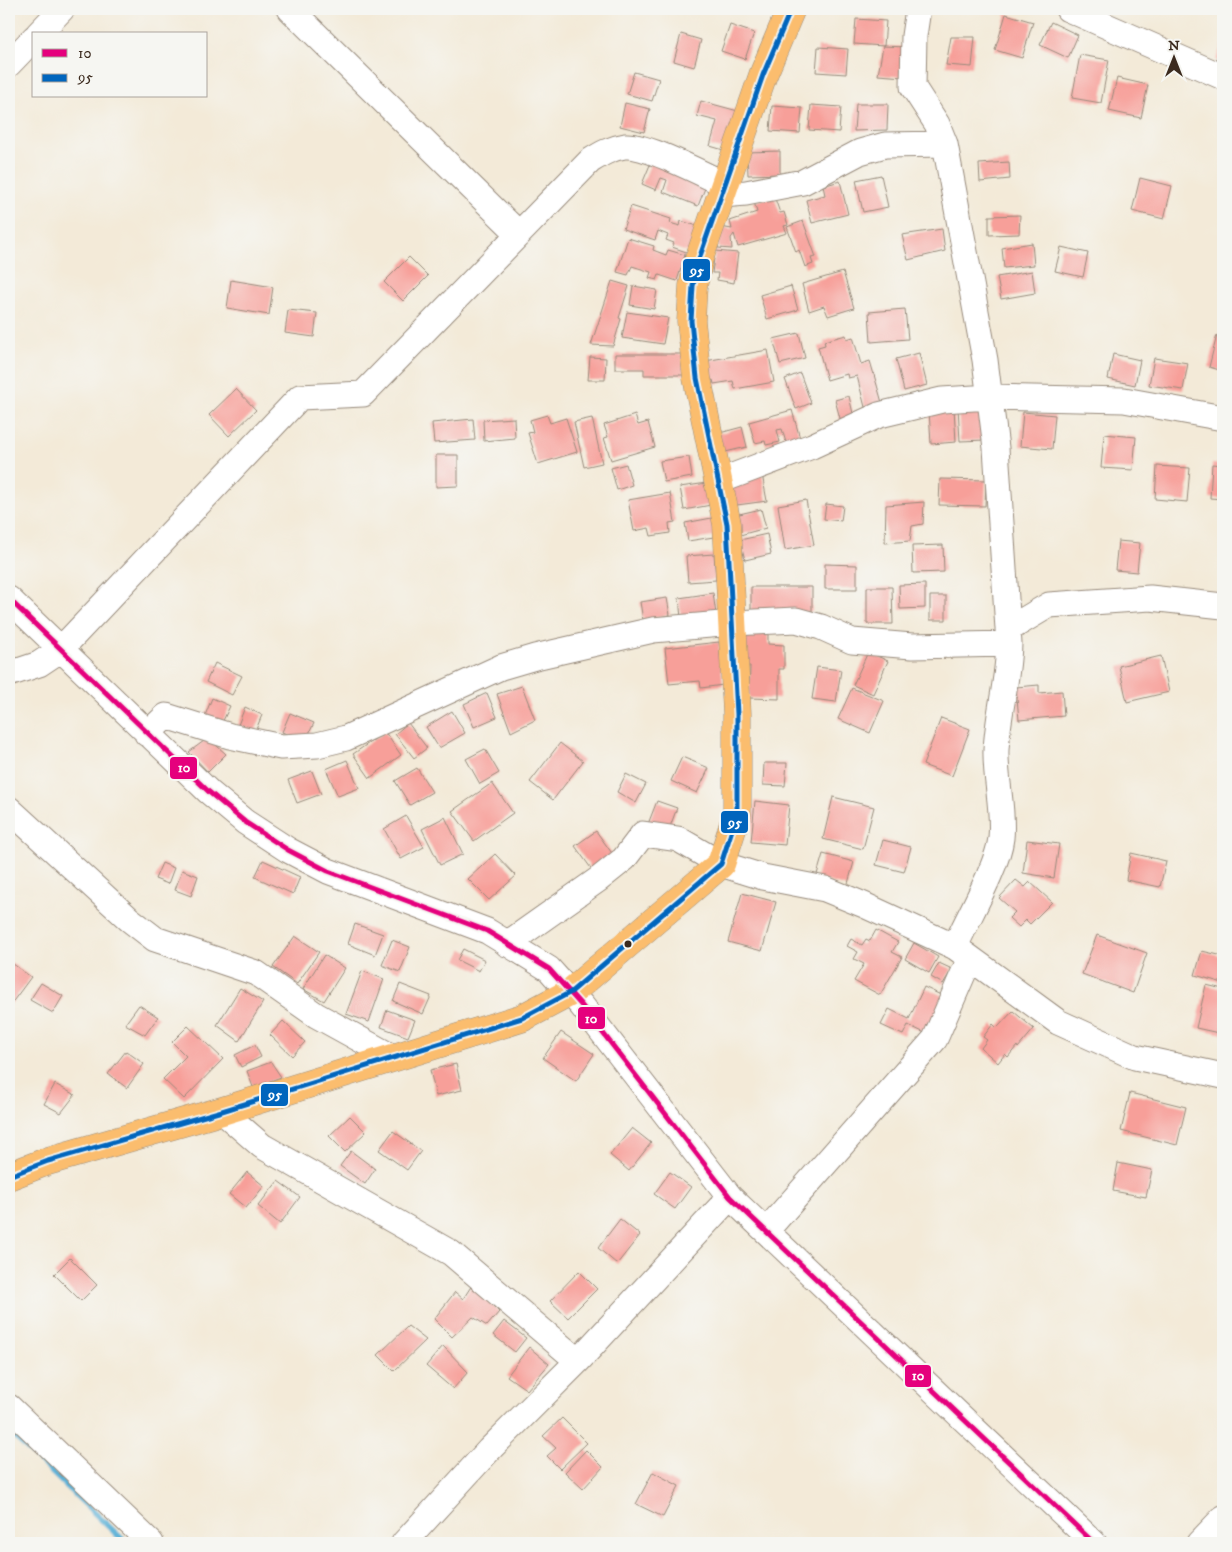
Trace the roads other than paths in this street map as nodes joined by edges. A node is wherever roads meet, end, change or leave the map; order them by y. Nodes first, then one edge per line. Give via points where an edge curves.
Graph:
1 (62, 9) edge
2 (290, 9) edge
3 (791, 9) edge
4 (918, 9) edge
5 (1068, 9) edge
6 (40, 32) edge
7 (32, 40) edge
8 (9, 64) edge
9 (1223, 77) edge
10 (945, 144) junction
11 (724, 190) junction
12 (518, 233) junction
13 (990, 397) junction
14 (1223, 418) edge
15 (717, 482) junction
16 (9, 599) edge
17 (1223, 606) edge
18 (733, 622) junction
19 (1009, 637) junction
20 (60, 650) junction
21 (9, 674) edge
22 (148, 734) junction
23 (9, 809) edge
24 (721, 864) junction
25 (508, 944) junction
26 (962, 953) junction
27 (570, 992) junction
28 (394, 1058) junction
29 (1223, 1076) edge
30 (222, 1111) junction
31 (9, 1176) edge
32 (730, 1197) junction
33 (766, 1230) junction
34 (578, 1361) junction
35 (9, 1407) edge
36 (1223, 1518) edge
37 (151, 1543) edge
38 (404, 1543) edge
39 (1094, 1543) edge
40 (1200, 1543) edge

1 - 6 street
2 - 12 street
3 - 11 main road via 763,75
4 - 10 street via 913,87 938,124
5 - 9 street
7 - 8 street
10 - 11 street via 885,146 860,152 803,182 746,193
10 - 13 street via 986,360
11 - 12 street via 656,154 627,146 606,150 590,161
11 - 15 main road via 693,286 691,321 697,378
12 - 20 street via 363,394 300,397
13 - 14 street via 1124,400
13 - 15 street via 942,400 879,415 812,446
13 - 19 street
15 - 18 main road via 727,524
16 - 20 street
17 - 19 street via 1150,598 1049,605
18 - 19 street via 796,620 852,641 895,644
18 - 22 street via 653,630 501,667 346,738 317,745 281,747 230,736 166,716
18 - 24 main road via 737,814
19 - 26 street via 996,752 1000,838
20 - 21 street via 39,664
20 - 22 street
22 - 25 street via 216,798 288,850 328,870 487,931
23 - 28 street via 128,919 155,938 256,973 316,1015
24 - 25 street via 678,839 642,834 624,859
24 - 26 street via 762,877 825,889
24 - 27 main road
25 - 27 street via 549,969
26 - 29 street via 1058,1022 1135,1057
26 - 33 street via 935,1039
27 - 28 main road via 522,1018
27 - 32 street
28 - 30 main road
30 - 31 main road via 48,1161
30 - 34 street via 262,1146 451,1253
32 - 33 street
32 - 34 street
33 - 39 street
34 - 38 street via 489,1450
35 - 37 street
36 - 40 street

